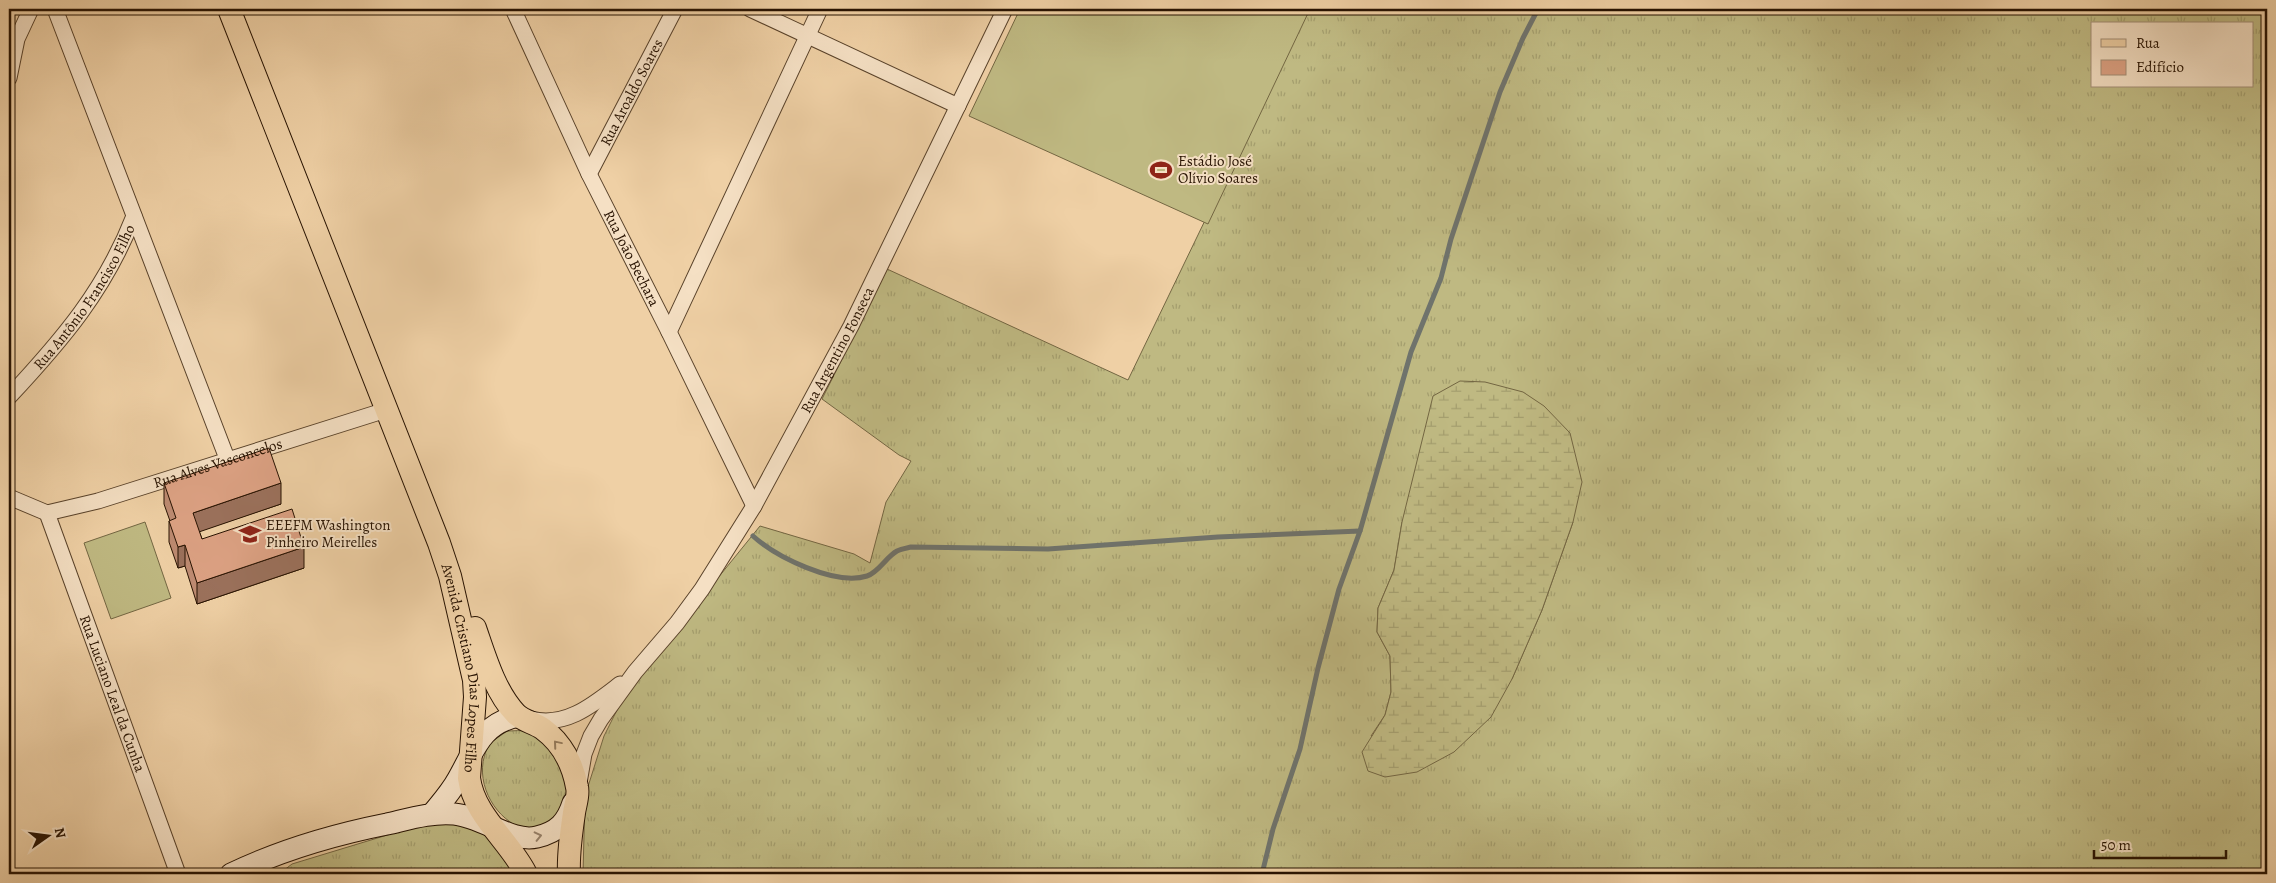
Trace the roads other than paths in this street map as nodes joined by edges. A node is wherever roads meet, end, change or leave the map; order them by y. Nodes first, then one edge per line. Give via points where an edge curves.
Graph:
1 (31, 9) edge
2 (55, 9) edge
3 (229, 9) edge
4 (675, 9) edge
5 (750, 9) edge
6 (820, 9) edge
7 (1005, 9) edge
8 (515, 10) edge
9 (806, 35) junction
10 (13, 37) edge
11 (9, 78) edge
12 (958, 106) junction
13 (589, 174) junction
14 (134, 216) junction
15 (669, 332) junction
16 (9, 397) edge
17 (386, 410) junction
18 (228, 461) junction
19 (9, 497) edge
20 (754, 506) junction
21 (47, 513) junction
22 (450, 576) junction
23 (634, 672) junction
24 (518, 716) junction
25 (471, 753) junction
26 (578, 789) junction
27 (432, 814) junction
28 (492, 826) junction
29 (178, 874) edge
30 (231, 874) edge
31 (526, 874) edge
32 (569, 874) edge

1 - 10 street
2 - 14 street
3 - 17 main road
4 - 13 street, Rua Aroaldo Soares
5 - 9 street
6 - 9 street
7 - 12 street, Rua Argentino Fonseca
8 - 13 street, Rua João Bechara
9 - 12 street
9 - 15 street
10 - 11 street
12 - 20 street, Rua Argentino Fonseca via 851,326
13 - 15 street, Rua João Bechara
14 - 16 street, Rua Antônio Francisco Filho via 110,269 86,306
14 - 18 street
15 - 20 street, Rua João Bechara
17 - 18 street, Rua Alves Vasconcelos
17 - 22 main road
18 - 21 street, Rua Alves Vasconcelos via 98,501
19 - 21 street
20 - 23 street, Rua Argentino Fonseca via 702,589
21 - 29 street, Rua Luciano Leal da Cunha
22 - 24 main road, Avenida Cristiano Dias Lopes Filho via 473,620 498,686
22 - 25 main road, Avenida Cristiano Dias Lopes Filho via 474,680
23 - 24 street via 596,703 568,718 552,721
23 - 26 street via 591,736 584,754
24 - 25 street via 502,720 490,728
26 -> 24 main road, Avenida Cristiano Dias Lopes Filho via 572,768 560,746 542,729
25 - 27 street via 452,789
25 - 28 main road, Avenida Cristiano Dias Lopes Filho via 470,788 476,805
28 -> 26 street via 524,838 555,831 567,820
26 - 32 main road, Avenida Cristiano Dias Lopes Filho
27 - 28 street via 468,816
27 - 30 street via 296,846
28 - 31 main road, Avenida Cristiano Dias Lopes Filho

